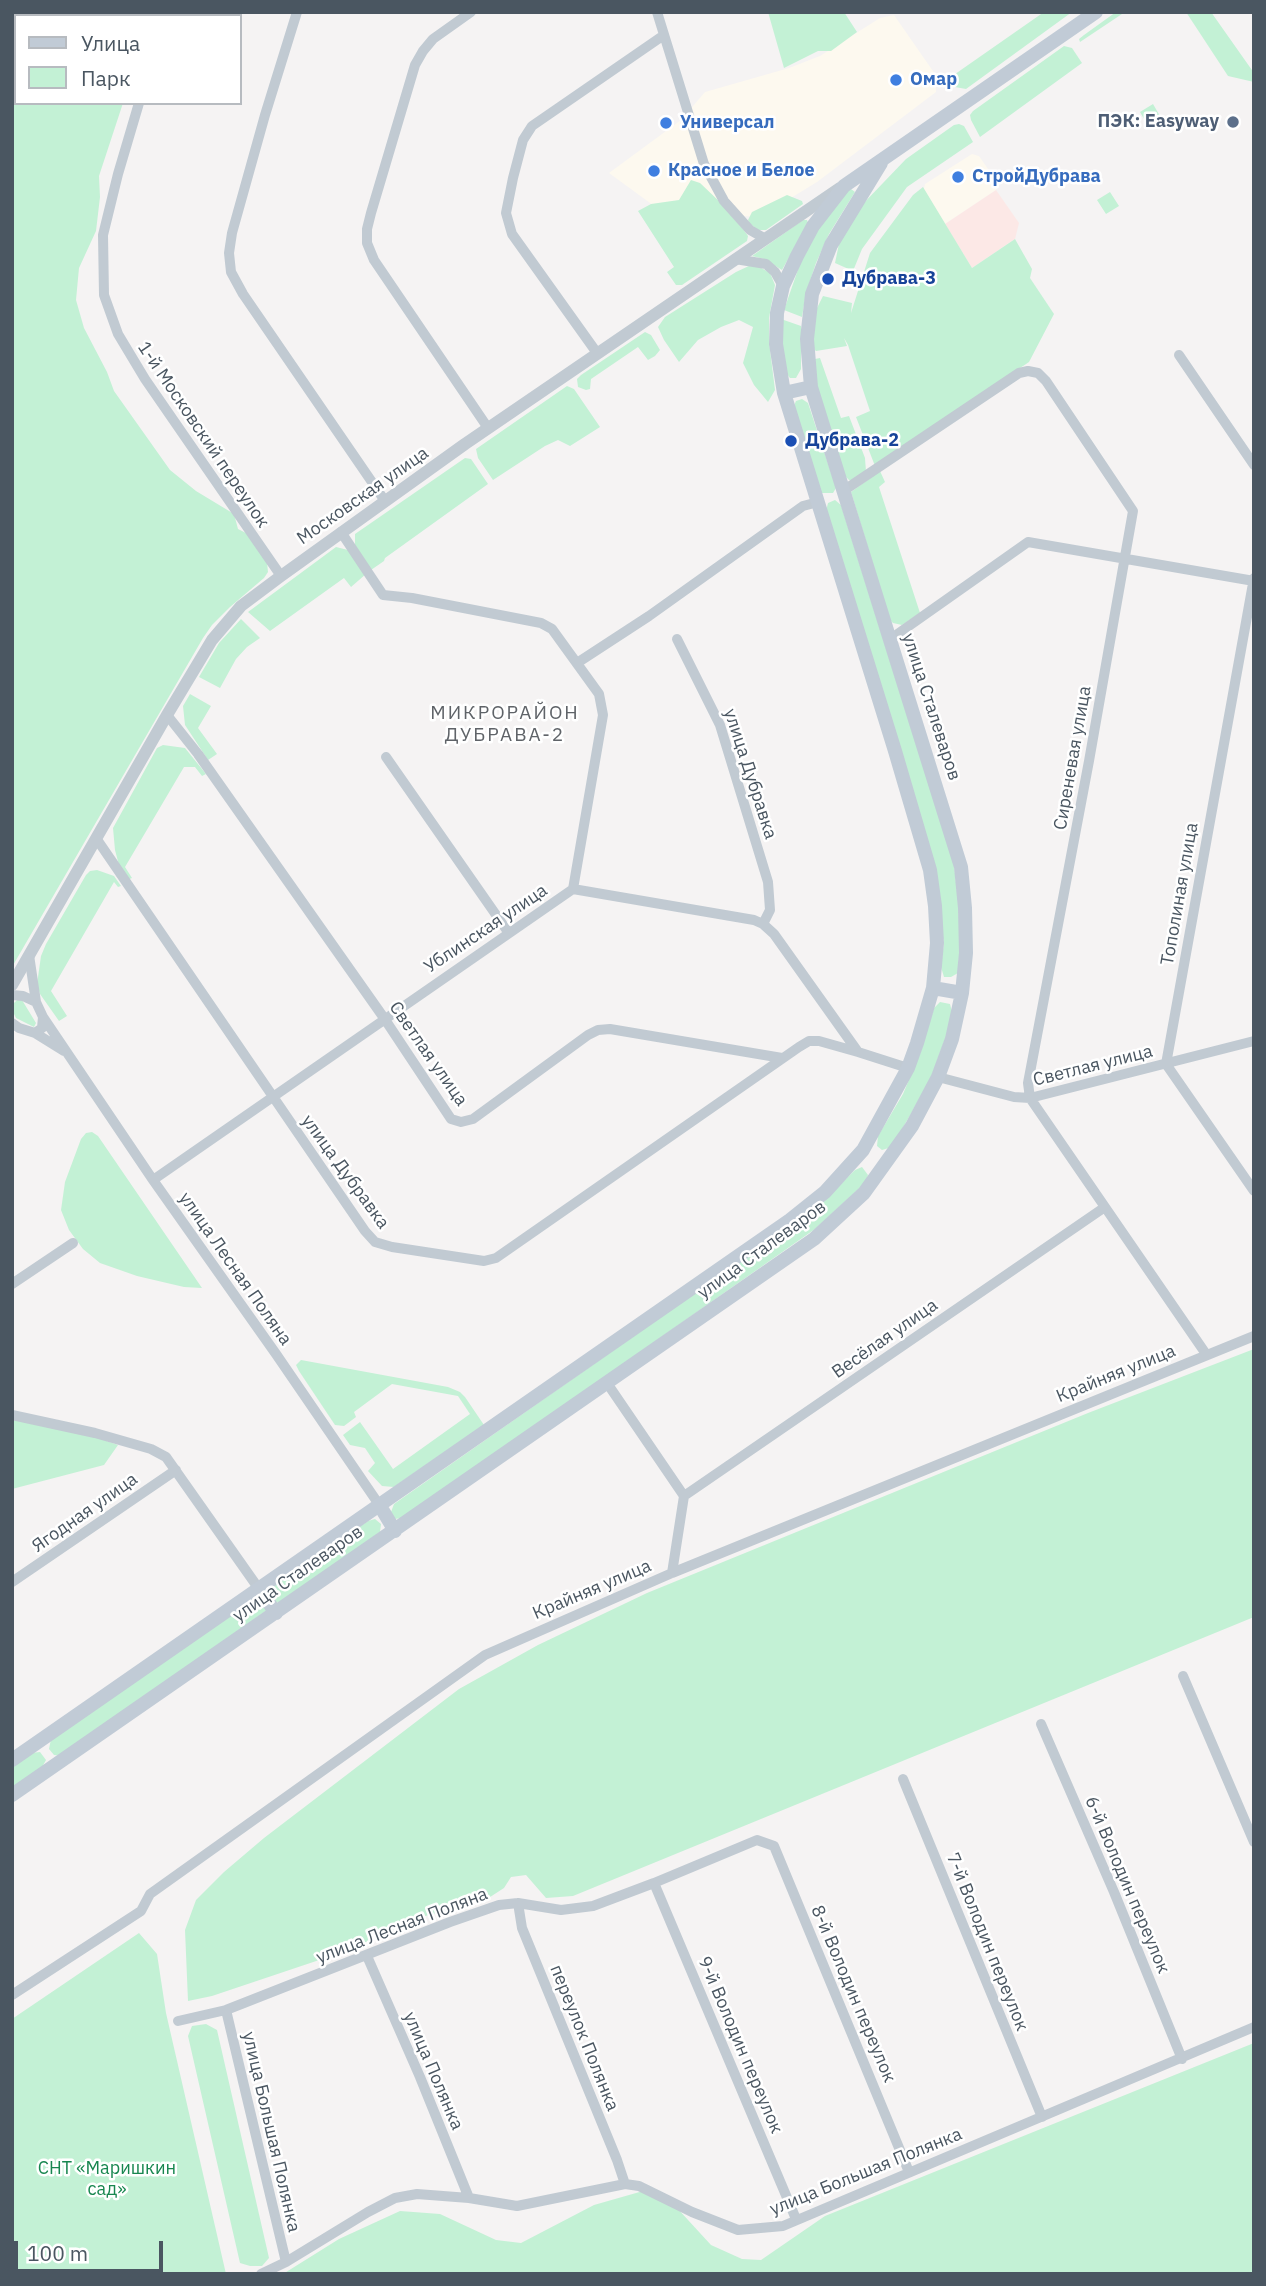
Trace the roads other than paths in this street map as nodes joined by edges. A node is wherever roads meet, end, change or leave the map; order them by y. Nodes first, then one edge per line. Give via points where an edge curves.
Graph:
1 (297, 12) edge
2 (471, 12) edge
3 (657, 12) edge
4 (1096, 12) edge
5 (664, 35) junction
6 (138, 105) edge
7 (885, 157) junction
8 (844, 186) junction
9 (764, 238) junction
10 (735, 259) junction
11 (783, 286) junction
12 (597, 353) junction
13 (1179, 355) dead end
14 (811, 387) junction
15 (784, 393) junction
16 (488, 428) junction
17 (1254, 465) edge
18 (843, 491) junction
19 (385, 501) junction
20 (818, 502) junction
21 (341, 532) junction
22 (1125, 559) junction
23 (281, 576) junction
24 (1254, 580) edge
25 (677, 639) dead end
26 (890, 640) junction
27 (578, 663) junction
28 (167, 715) junction
29 (386, 757) dead end
30 (96, 838) junction
31 (573, 889) junction
32 (763, 924) junction
33 (508, 932) junction
34 (29, 955) junction
35 (12, 985) edge
36 (933, 988) junction
37 (962, 993) junction
38 (12, 995) edge
39 (36, 1002) junction
40 (43, 1017) junction
41 (384, 1018) junction
42 (12, 1023) edge
43 (35, 1033) junction
44 (1254, 1041) edge
45 (65, 1051) junction
46 (858, 1052) junction
47 (782, 1058) junction
48 (1166, 1064) junction
49 (908, 1068) junction
50 (938, 1077) junction
51 (271, 1097) junction
52 (1030, 1098) junction
53 (863, 1150) junction
54 (885, 1166) junction
55 (153, 1180) junction
56 (1254, 1191) edge
57 (1105, 1207) junction
58 (73, 1243) dead end
59 (12, 1284) edge
60 (1254, 1336) edge
61 (1206, 1354) junction
62 (607, 1384) junction
63 (12, 1415) edge
64 (176, 1469) junction
65 (684, 1496) junction
66 (380, 1506) junction
67 (395, 1531) junction
68 (672, 1573) junction
69 (12, 1582) edge
70 (259, 1589) junction
71 (276, 1613) junction
72 (1184, 1676) dead end
73 (1041, 1724) dead end
74 (12, 1760) edge
75 (903, 1779) dead end
76 (12, 1795) edge
77 (757, 1840) joint
78 (1254, 1842) edge
79 (654, 1883) junction
80 (518, 1903) junction
81 (367, 1956) junction
82 (12, 1995) edge
83 (226, 2010) junction
84 (178, 2021) dead end
85 (1254, 2027) edge
86 (1182, 2059) junction
87 (1042, 2117) junction
88 (909, 2172) junction
89 (625, 2184) junction
90 (468, 2198) junction
91 (796, 2220) junction
92 (285, 2262) junction
93 (261, 2274) edge

1 - 19 street via 232,233 231,272
2 - 16 street via 433,39 415,65 371,213 367,243
3 - 5 street
4 - 7 main road, улица Сталеваров
5 - 9 street via 704,164 724,201 750,230
5 - 12 street via 532,126 523,140 513,178 506,213 512,234
6 - 23 street, 1-й Московский переулок via 103,235 104,295 118,334 145,379
7 - 8 main road, улица Сталеваров
7 - 14 main road, улица Сталеваров via 831,245 813,294 807,339
8 - 9 street, Московская улица
8 - 11 main road, улица Сталеваров via 813,226
9 - 10 street, Московская улица
10 - 11 street via 766,264
10 - 12 street, Московская улица
11 - 15 main road, улица Сталеваров via 776,344
12 - 16 street, Московская улица
13 - 17 street
14 - 15 main road
14 - 18 main road, улица Сталеваров
15 - 20 main road, улица Сталеваров
16 - 19 street, Московская улица
18 - 20 main road
18 - 22 street, Сиреневая улица via 1019,373 1038,373 1133,511
18 - 26 main road, улица Сталеваров
19 - 21 street, Московская улица
20 - 27 street via 803,506
20 - 36 main road, улица Сталеваров via 930,870 937,943
21 - 23 street, Московская улица
21 - 27 street via 383,595 541,624 552,629
22 - 24 street
22 - 26 street via 1028,542
22 - 52 street, Сиреневая улица via 1028,1083
23 - 28 street, Московская улица via 241,607 212,640
24 - 48 street, Тополиная улица
25 - 32 street, улица Дубравка via 720,725 768,882 770,910
26 - 37 main road, улица Сталеваров via 961,867 966,953
27 - 31 street via 599,694 603,715
28 - 30 street, Московская улица
28 - 41 street, Светлая улица
29 - 33 street
30 - 34 street, Московская улица
30 - 51 street, улица Дубравка
31 - 32 street, Ублинская улица
31 - 33 street, Ублинская улица
32 - 46 street
33 - 41 street, Ублинская улица
34 - 35 street, Московская улица
34 - 39 street
36 - 37 main road
36 - 49 main road, улица Сталеваров
37 - 50 main road, улица Сталеваров
38 - 39 street
39 - 40 street, улица Лесная Поляна
40 - 43 street via 42,1028
40 - 45 street, улица Лесная Поляна
41 - 47 street, Светлая улица via 451,1119 461,1122 473,1119 598,1030
41 - 51 street, Ублинская улица
42 - 43 street, улица Лесная Поляна
43 - 45 street, улица Лесная Поляна
44 - 48 street, Светлая улица
45 - 55 street, улица Лесная Поляна
46 - 47 street, улица Дубравка via 810,1041
46 - 49 street
47 - 51 street, улица Дубравка via 496,1258 484,1261 375,1242
48 - 52 street, Светлая улица
48 - 56 street
49 - 53 main road, улица Сталеваров
50 - 52 street, Светлая улица
50 - 54 main road, улица Сталеваров
51 - 55 street, Ублинская улица
52 - 57 street
53 - 54 main road
53 - 66 main road, улица Сталеваров via 825,1192 790,1220
54 - 62 main road, улица Сталеваров via 864,1193 814,1239
55 - 66 street, улица Лесная Поляна
57 - 61 street
57 - 65 street, Весёлая улица
58 - 59 street
60 - 61 street, Крайняя улица
61 - 68 street, Крайняя улица
62 - 65 street
62 - 67 main road, улица Сталеваров
63 - 64 street via 151,1449
64 - 69 street, Ягодная улица
64 - 70 street
65 - 68 street
66 - 67 main road
66 - 70 main road, улица Сталеваров
67 - 71 main road, улица Сталеваров
68 - 82 street, Крайняя улица via 485,1655 150,1894 141,1911
70 - 71 main road
70 - 74 main road, улица Сталеваров
71 - 76 main road, улица Сталеваров
72 - 78 street
73 - 86 street, 6-й Володин переулок
75 - 87 street, 7-й Володин переулок
77 - 79 street, улица Лесная Поляна
77 - 88 street, 8-й Володин переулок via 774,1846
79 - 80 street, улица Лесная Поляна via 593,1906 561,1910
79 - 91 street, 9-й Володин переулок
80 - 81 street, улица Лесная Поляна via 450,1922
80 - 89 street, переулок Полянка via 522,1928
81 - 83 street, улица Лесная Поляна
81 - 90 street, улица Полянка
83 - 84 street, улица Лесная Поляна
83 - 92 street, улица Большая Полянка
85 - 86 street, улица Большая Полянка
86 - 87 street, улица Большая Полянка
87 - 88 street, улица Большая Полянка
88 - 91 street, улица Большая Полянка
89 - 90 street, улица Большая Полянка via 517,2206
89 - 91 street, улица Большая Полянка via 738,2230 783,2226
90 - 92 street, улица Большая Полянка via 417,2194 395,2198
92 - 93 street, улица Большая Полянка

